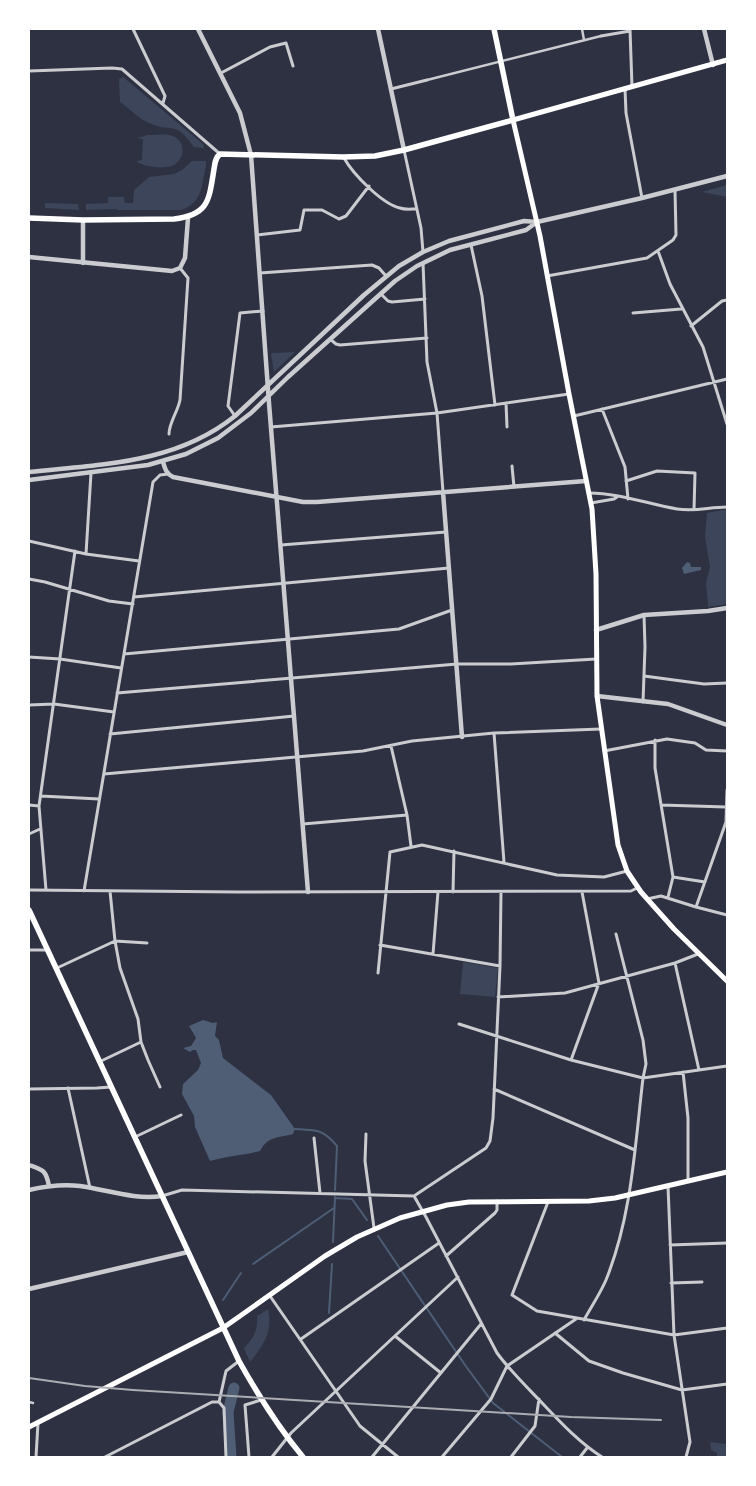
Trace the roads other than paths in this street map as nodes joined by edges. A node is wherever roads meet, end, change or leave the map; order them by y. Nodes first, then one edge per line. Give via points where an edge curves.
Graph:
1 (133, 29) edge
2 (198, 29) edge
3 (378, 29) edge
4 (494, 29) edge
5 (582, 29) edge
6 (704, 29) edge
7 (630, 30) edge
8 (601, 36) joint
9 (584, 40) junction
10 (501, 60) junction
11 (727, 60) edge
12 (713, 65) junction
13 (294, 66) dead end
14 (29, 70) edge
15 (221, 74) junction
16 (428, 80) joint
17 (632, 87) junction
18 (391, 90) junction
19 (625, 90) junction
20 (163, 103) junction
21 (513, 120) junction
22 (404, 150) junction
23 (221, 154) junction
24 (251, 155) junction
25 (344, 157) junction
26 (727, 176) edge
27 (369, 186) junction
28 (675, 190) junction
29 (642, 198) junction
30 (416, 209) junction
31 (29, 218) edge
32 (188, 218) junction
33 (83, 220) junction
34 (537, 222) junction
35 (257, 235) junction
36 (471, 244) junction
37 (658, 251) junction
38 (423, 252) junction
39 (29, 257) edge
40 (423, 262) junction
41 (84, 263) junction
42 (180, 268) junction
43 (260, 273) junction
44 (386, 276) junction
45 (546, 276) junction
46 (381, 293) junction
47 (425, 299) junction
48 (727, 300) edge
49 (682, 310) junction
50 (263, 311) junction
51 (633, 313) dead end
52 (692, 326) junction
53 (427, 338) junction
54 (330, 339) junction
55 (727, 379) edge
56 (714, 382) junction
57 (268, 386) junction
58 (568, 394) junction
59 (268, 395) junction
60 (506, 403) junction
61 (495, 405) junction
62 (602, 409) junction
63 (437, 413) junction
64 (235, 416) junction
65 (574, 416) junction
66 (727, 424) edge
67 (271, 427) junction
68 (506, 427) dead end
69 (169, 434) dead end
70 (163, 462) junction
71 (512, 466) dead end
72 (29, 472) edge
73 (91, 473) junction
74 (168, 474) junction
75 (29, 480) edge
76 (586, 481) junction
77 (626, 481) junction
78 (514, 486) junction
79 (443, 492) junction
80 (589, 493) junction
81 (277, 496) junction
82 (618, 496) junction
83 (628, 499) junction
84 (591, 503) junction
85 (727, 507) edge
86 (694, 510) junction
87 (446, 532) junction
88 (29, 541) edge
89 (281, 545) junction
90 (75, 550) junction
91 (86, 554) junction
92 (139, 561) junction
93 (449, 568) junction
94 (29, 580) edge
95 (284, 584) junction
96 (69, 590) junction
97 (134, 597) junction
98 (133, 604) junction
99 (727, 608) edge
100 (452, 610) junction
101 (644, 615) junction
102 (596, 630) junction
103 (288, 640) junction
104 (124, 654) junction
105 (29, 657) edge
106 (60, 659) junction
107 (596, 660) junction
108 (457, 664) junction
109 (121, 668) junction
110 (644, 676) junction
111 (291, 678) junction
112 (727, 683) edge
113 (117, 693) junction
114 (597, 696) junction
115 (642, 702) junction
116 (54, 704) junction
117 (29, 705) edge
118 (114, 712) junction
119 (294, 716) junction
120 (727, 725) edge
121 (602, 729) junction
122 (494, 733) junction
123 (110, 734) junction
124 (462, 737) junction
125 (655, 740) junction
126 (391, 746) junction
127 (604, 751) junction
128 (727, 752) edge
129 (298, 757) junction
130 (104, 774) junction
131 (727, 790) edge
132 (41, 796) junction
133 (99, 798) junction
134 (661, 804) junction
135 (29, 805) edge
136 (39, 806) junction
137 (726, 807) edge
138 (407, 815) junction
139 (303, 824) junction
140 (40, 829) junction
141 (29, 834) edge
142 (411, 846) junction
143 (454, 851) junction
144 (504, 862) junction
145 (627, 871) junction
146 (673, 877) junction
147 (705, 882) junction
148 (638, 888) junction
149 (29, 890) edge
150 (46, 890) junction
151 (84, 891) junction
152 (110, 891) junction
153 (385, 891) junction
154 (308, 892) junction
155 (438, 892) junction
156 (453, 892) junction
157 (501, 892) junction
158 (582, 892) junction
159 (668, 897) junction
160 (647, 899) junction
161 (696, 907) junction
162 (29, 910) edge
163 (727, 915) edge
164 (616, 934) dead end
165 (115, 941) junction
166 (147, 943) dead end
167 (380, 945) junction
168 (29, 950) edge
169 (47, 950) junction
170 (433, 954) junction
171 (699, 954) junction
172 (675, 963) junction
173 (500, 966) junction
174 (56, 969) junction
175 (378, 973) dead end
176 (627, 976) junction
177 (727, 981) edge
178 (600, 984) junction
179 (498, 997) junction
180 (459, 1024) dead end
181 (496, 1035) junction
182 (142, 1042) junction
183 (571, 1060) junction
184 (99, 1062) junction
185 (727, 1066) edge
186 (699, 1070) junction
187 (683, 1072) junction
188 (642, 1078) junction
189 (111, 1087) junction
190 (160, 1087) dead end
191 (29, 1088) edge
192 (68, 1088) junction
193 (494, 1089) junction
194 (182, 1115) dead end
195 (366, 1134) dead end
196 (135, 1137) junction
197 (314, 1138) dead end
198 (635, 1150) junction
199 (29, 1165) edge
200 (727, 1172) edge
201 (688, 1181) junction
202 (49, 1186) junction
203 (668, 1186) junction
204 (90, 1188) junction
205 (29, 1190) edge
206 (320, 1193) junction
207 (370, 1195) junction
208 (630, 1195) junction
209 (162, 1196) junction
210 (414, 1196) junction
211 (497, 1201) junction
212 (548, 1201) junction
213 (423, 1211) junction
214 (374, 1228) junction
215 (440, 1243) junction
216 (727, 1243) edge
217 (670, 1245) junction
218 (188, 1252) junction
219 (446, 1256) junction
220 (458, 1277) junction
221 (702, 1282) dead end
222 (671, 1283) junction
223 (29, 1289) edge
224 (270, 1296) junction
225 (576, 1319) junction
226 (584, 1320) junction
227 (481, 1324) junction
228 (223, 1328) junction
229 (727, 1328) edge
230 (555, 1333) junction
231 (395, 1336) junction
232 (674, 1336) junction
233 (301, 1339) junction
234 (239, 1362) junction
235 (508, 1365) junction
236 (441, 1373) junction
237 (727, 1384) edge
238 (682, 1390) junction
239 (336, 1391) junction
240 (261, 1400) junction
241 (539, 1400) junction
242 (29, 1402) edge
243 (219, 1402) junction
244 (33, 1403) dead end
245 (38, 1422) junction
246 (29, 1427) edge
247 (287, 1438) junction
248 (382, 1444) junction
249 (587, 1448) junction
250 (36, 1457) edge
251 (105, 1457) edge
252 (226, 1457) edge
253 (249, 1457) edge
254 (272, 1457) edge
255 (303, 1457) edge
256 (372, 1457) edge
257 (398, 1457) edge
258 (442, 1457) edge
259 (511, 1457) edge
260 (580, 1457) edge
261 (602, 1457) edge
262 (686, 1457) edge

1 - 20 street via 165,96
2 - 15 street
3 - 18 street
4 - 10 highway
5 - 9 street
6 - 12 street
7 - 8 street
7 - 17 street
8 - 9 street
9 - 10 street
10 - 16 street
10 - 21 highway
11 - 12 main road
12 - 17 main road
13 - 15 street via 286,43 270,47
14 - 20 street via 122,69
15 - 24 street via 240,113
16 - 18 street
17 - 19 main road
18 - 22 street
19 - 21 main road
19 - 29 street via 626,113
20 - 23 street
21 - 22 highway
21 - 34 main road
22 - 25 highway via 375,156
22 - 30 street
23 - 24 highway
23 - 32 highway via 215,161 208,199 201,210
24 - 25 highway
24 - 35 street
25 - 27 street
26 - 28 street
27 - 30 street via 388,203 401,209
27 - 35 street via 346,216 339,219 322,210 304,210 300,230
28 - 29 street
28 - 37 street via 676,235
29 - 34 street
30 - 38 street
31 - 33 highway
32 - 33 highway
32 - 42 street via 185,258
33 - 41 street
34 - 36 street via 526,230
34 - 38 street via 524,221 469,234
34 - 45 main road
35 - 43 street
36 - 40 street
36 - 61 street via 482,296
37 - 45 street via 647,258
37 - 49 street
38 - 44 street
39 - 41 street
40 - 46 street
40 - 47 street
41 - 42 street via 172,271
42 - 69 street via 188,278 180,400
43 - 44 street via 372,264
43 - 50 street
44 - 57 street
45 - 58 main road
46 - 47 street via 392,302
46 - 54 street
47 - 53 street
48 - 52 street
49 - 51 street
49 - 52 street
50 - 57 street
50 - 64 street via 240,313 228,406
52 - 56 street via 703,347
53 - 54 street via 340,344
53 - 63 street via 427,362
54 - 59 street
55 - 56 street
56 - 62 street
56 - 66 street
57 - 59 street
57 - 64 street
58 - 60 street
58 - 65 main road
59 - 67 street
59 - 70 street via 236,426 218,438
60 - 61 street
60 - 68 street
61 - 63 street
62 - 65 street
62 - 77 street via 625,467
63 - 67 street
63 - 79 street
64 - 72 street via 210,433 164,454
65 - 76 main road
67 - 81 street
70 - 73 street
70 - 74 street
71 - 78 street
73 - 75 street
73 - 91 street
74 - 81 street
74 - 92 street via 160,475 153,482
76 - 78 street
76 - 80 main road
77 - 83 street
77 - 86 street via 657,471 695,473
78 - 79 street
79 - 81 street via 317,502
79 - 87 street
80 - 82 street
80 - 84 main road
81 - 89 street
82 - 83 street
82 - 84 street
83 - 86 street
84 - 102 main road
85 - 86 street
87 - 89 street
87 - 93 street
88 - 90 street
89 - 95 street
90 - 91 street
90 - 96 street
91 - 92 street
92 - 97 street
93 - 95 street
93 - 100 street
94 - 96 street
95 - 97 street
95 - 103 street
96 - 98 street
96 - 106 street
97 - 98 street
98 - 104 street
99 - 101 street
100 - 103 street via 399,629
100 - 108 street
101 - 102 street
101 - 110 street
102 - 107 main road
103 - 104 street
103 - 111 street
104 - 109 street
105 - 106 street
106 - 109 street
106 - 116 street
107 - 108 street
107 - 114 main road
108 - 111 street
108 - 124 street
109 - 113 street
110 - 112 street via 704,684
110 - 115 street
111 - 113 street
111 - 119 street
113 - 118 street
114 - 115 street
114 - 121 main road
115 - 120 street via 668,704
116 - 117 street
116 - 118 street
116 - 132 street
118 - 123 street
119 - 123 street
119 - 129 street
121 - 122 street
121 - 127 main road
122 - 124 street
122 - 144 street
123 - 130 street
124 - 126 street
125 - 127 street
125 - 128 street via 680,740 695,743 706,750
125 - 134 street via 655,768
126 - 129 street
126 - 138 street
127 - 145 main road via 618,845
129 - 130 street
129 - 139 street
130 - 133 street
131 - 137 street
132 - 133 street
132 - 136 street
133 - 151 street
134 - 137 street
134 - 146 street
135 - 136 street
136 - 140 street
137 - 147 street via 726,822
138 - 139 street
138 - 142 street
139 - 154 street
140 - 141 street
140 - 150 street
142 - 143 street
142 - 153 street via 390,852
143 - 144 street
143 - 156 street
144 - 145 street via 557,874 604,876
145 - 148 main road
146 - 147 street
146 - 159 street
147 - 161 street
148 - 158 street via 631,892
148 - 160 main road
149 - 150 street
150 - 151 street
151 - 152 street
152 - 154 street
152 - 165 street
153 - 154 street
153 - 155 street
153 - 167 street
155 - 156 street
155 - 170 street
156 - 157 street
157 - 158 street
157 - 173 street
158 - 178 street
159 - 160 street
159 - 161 street
160 - 171 main road
161 - 163 street
162 - 169 highway
164 - 176 street
165 - 166 street
165 - 174 street
165 - 182 street
167 - 170 street
167 - 175 street
168 - 169 street
169 - 174 highway
170 - 173 street
171 - 172 street
171 - 177 main road
172 - 176 street
172 - 186 street
173 - 179 street
174 - 184 highway
176 - 178 street
176 - 188 street via 643,1040 646,1064
178 - 179 street via 565,993
178 - 183 street
179 - 181 street
180 - 181 street
181 - 183 street
181 - 193 street
182 - 184 street
182 - 190 street
183 - 188 street
184 - 189 highway
185 - 186 street
186 - 187 street
187 - 188 street
187 - 201 street via 688,1118
188 - 198 street
189 - 192 street
189 - 196 highway
191 - 192 street
192 - 204 street
193 - 198 street
193 - 210 street via 490,1140 486,1148
194 - 196 street
195 - 207 street via 365,1161
196 - 209 highway
197 - 206 street
198 - 208 street
199 - 202 street via 43,1170
200 - 201 main road
201 - 203 main road
202 - 204 street
202 - 205 street
203 - 208 main road
203 - 217 street
204 - 209 street via 147,1198
206 - 207 street
206 - 209 street via 182,1190
207 - 210 street
207 - 214 street
208 - 212 main road
208 - 226 street via 606,1281
209 - 218 highway
210 - 213 street
211 - 212 main road
211 - 213 main road via 447,1205
211 - 219 street via 498,1210
212 - 225 street via 512,1295 537,1310
213 - 214 main road
213 - 215 street
214 - 224 main road via 325,1256
215 - 219 street
215 - 233 street
216 - 217 street
217 - 222 street
218 - 223 street
218 - 228 highway
219 - 220 street
220 - 227 street
220 - 231 street
221 - 222 street
222 - 232 street
224 - 228 main road
224 - 233 street
225 - 226 street
225 - 230 street
226 - 232 street
227 - 235 street via 497,1353
227 - 236 street
228 - 234 highway
228 - 245 main road
229 - 232 street
230 - 235 street
230 - 238 street via 589,1361
231 - 236 street
231 - 239 street
232 - 238 street
233 - 239 street
234 - 240 highway
234 - 243 street via 226,1371
235 - 241 street
235 - 258 street via 491,1399
236 - 248 street
237 - 238 street
238 - 262 street via 690,1442
239 - 247 street
239 - 248 street via 360,1426
240 - 247 highway
240 - 253 street via 245,1405
241 - 249 street
241 - 259 street via 535,1426
242 - 244 street
243 - 251 street via 212,1402
243 - 252 street via 224,1408
245 - 246 main road
245 - 250 street
247 - 254 street
247 - 255 highway
248 - 256 street
248 - 257 street
249 - 260 street
249 - 261 street

